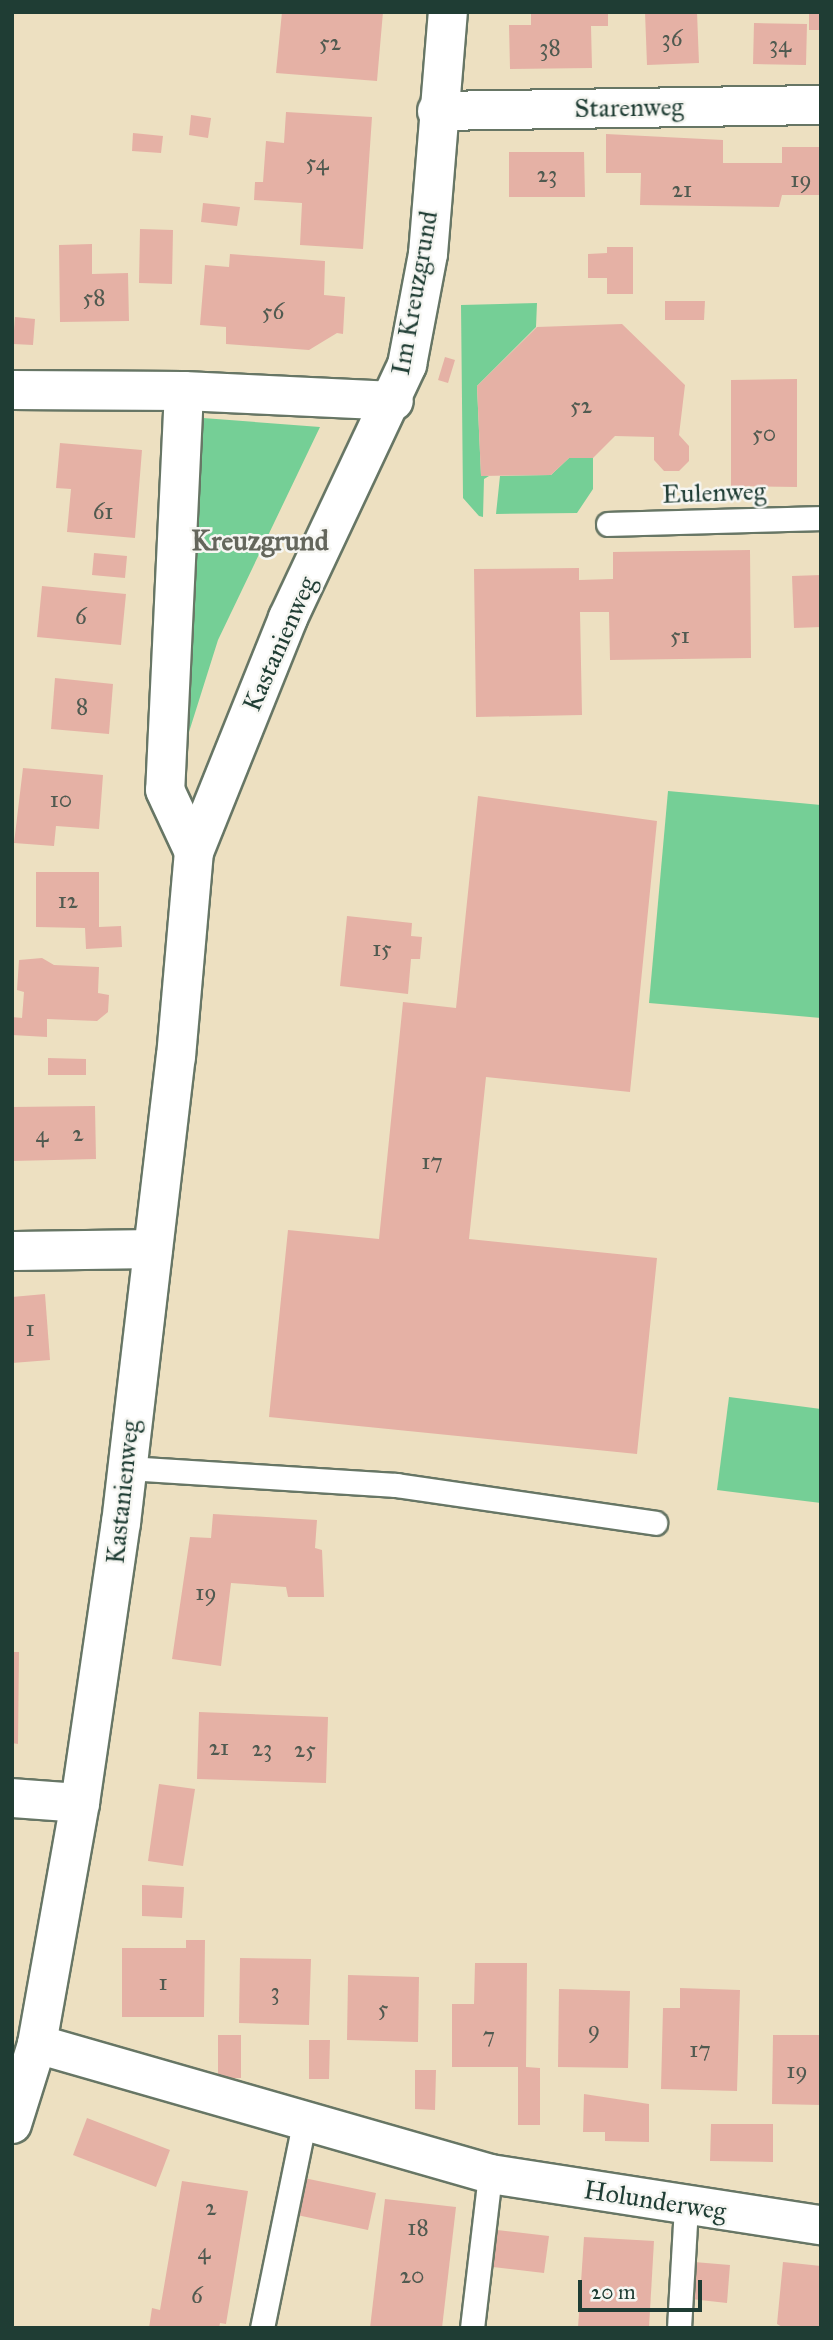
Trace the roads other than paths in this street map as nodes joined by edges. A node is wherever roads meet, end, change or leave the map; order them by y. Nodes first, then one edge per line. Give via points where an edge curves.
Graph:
1 (448, 12) edge
2 (821, 105) edge
3 (437, 111) junction
4 (12, 390) edge
5 (184, 391) junction
6 (394, 401) junction
7 (821, 518) edge
8 (608, 524) dead end
9 (194, 852) junction
10 (153, 1249) junction
11 (12, 1251) edge
12 (127, 1468) junction
13 (655, 1523) dead end
14 (12, 1798) edge
15 (80, 1803) junction
16 (37, 2044) junction
17 (304, 2123) junction
18 (12, 2124) edge
19 (489, 2174) junction
20 (685, 2207) junction
21 (821, 2225) edge
22 (262, 2328) edge
23 (472, 2328) edge
24 (679, 2328) edge

1 - 3 street, Im Kreuzgrund
2 - 3 street, Starenweg
3 - 6 street, Im Kreuzgrund via 428,254 407,365
4 - 5 street, Im Kreuzgrund
5 - 6 street, Im Kreuzgrund
5 - 9 street via 165,790
6 - 9 street, Kastanienweg via 288,618
7 - 8 lane, Eulenweg
9 - 10 street, Kastanienweg
10 - 11 street
10 - 12 street, Kastanienweg
12 - 13 lane via 396,1485
12 - 15 street, Kastanienweg
14 - 15 street
15 - 16 street, Kastanienweg
16 - 17 street, Holunderweg
16 - 18 street, Kastanienweg
17 - 19 street, Holunderweg
17 - 22 lane
19 - 20 street, Holunderweg
19 - 23 lane
20 - 21 street, Holunderweg
20 - 24 lane

